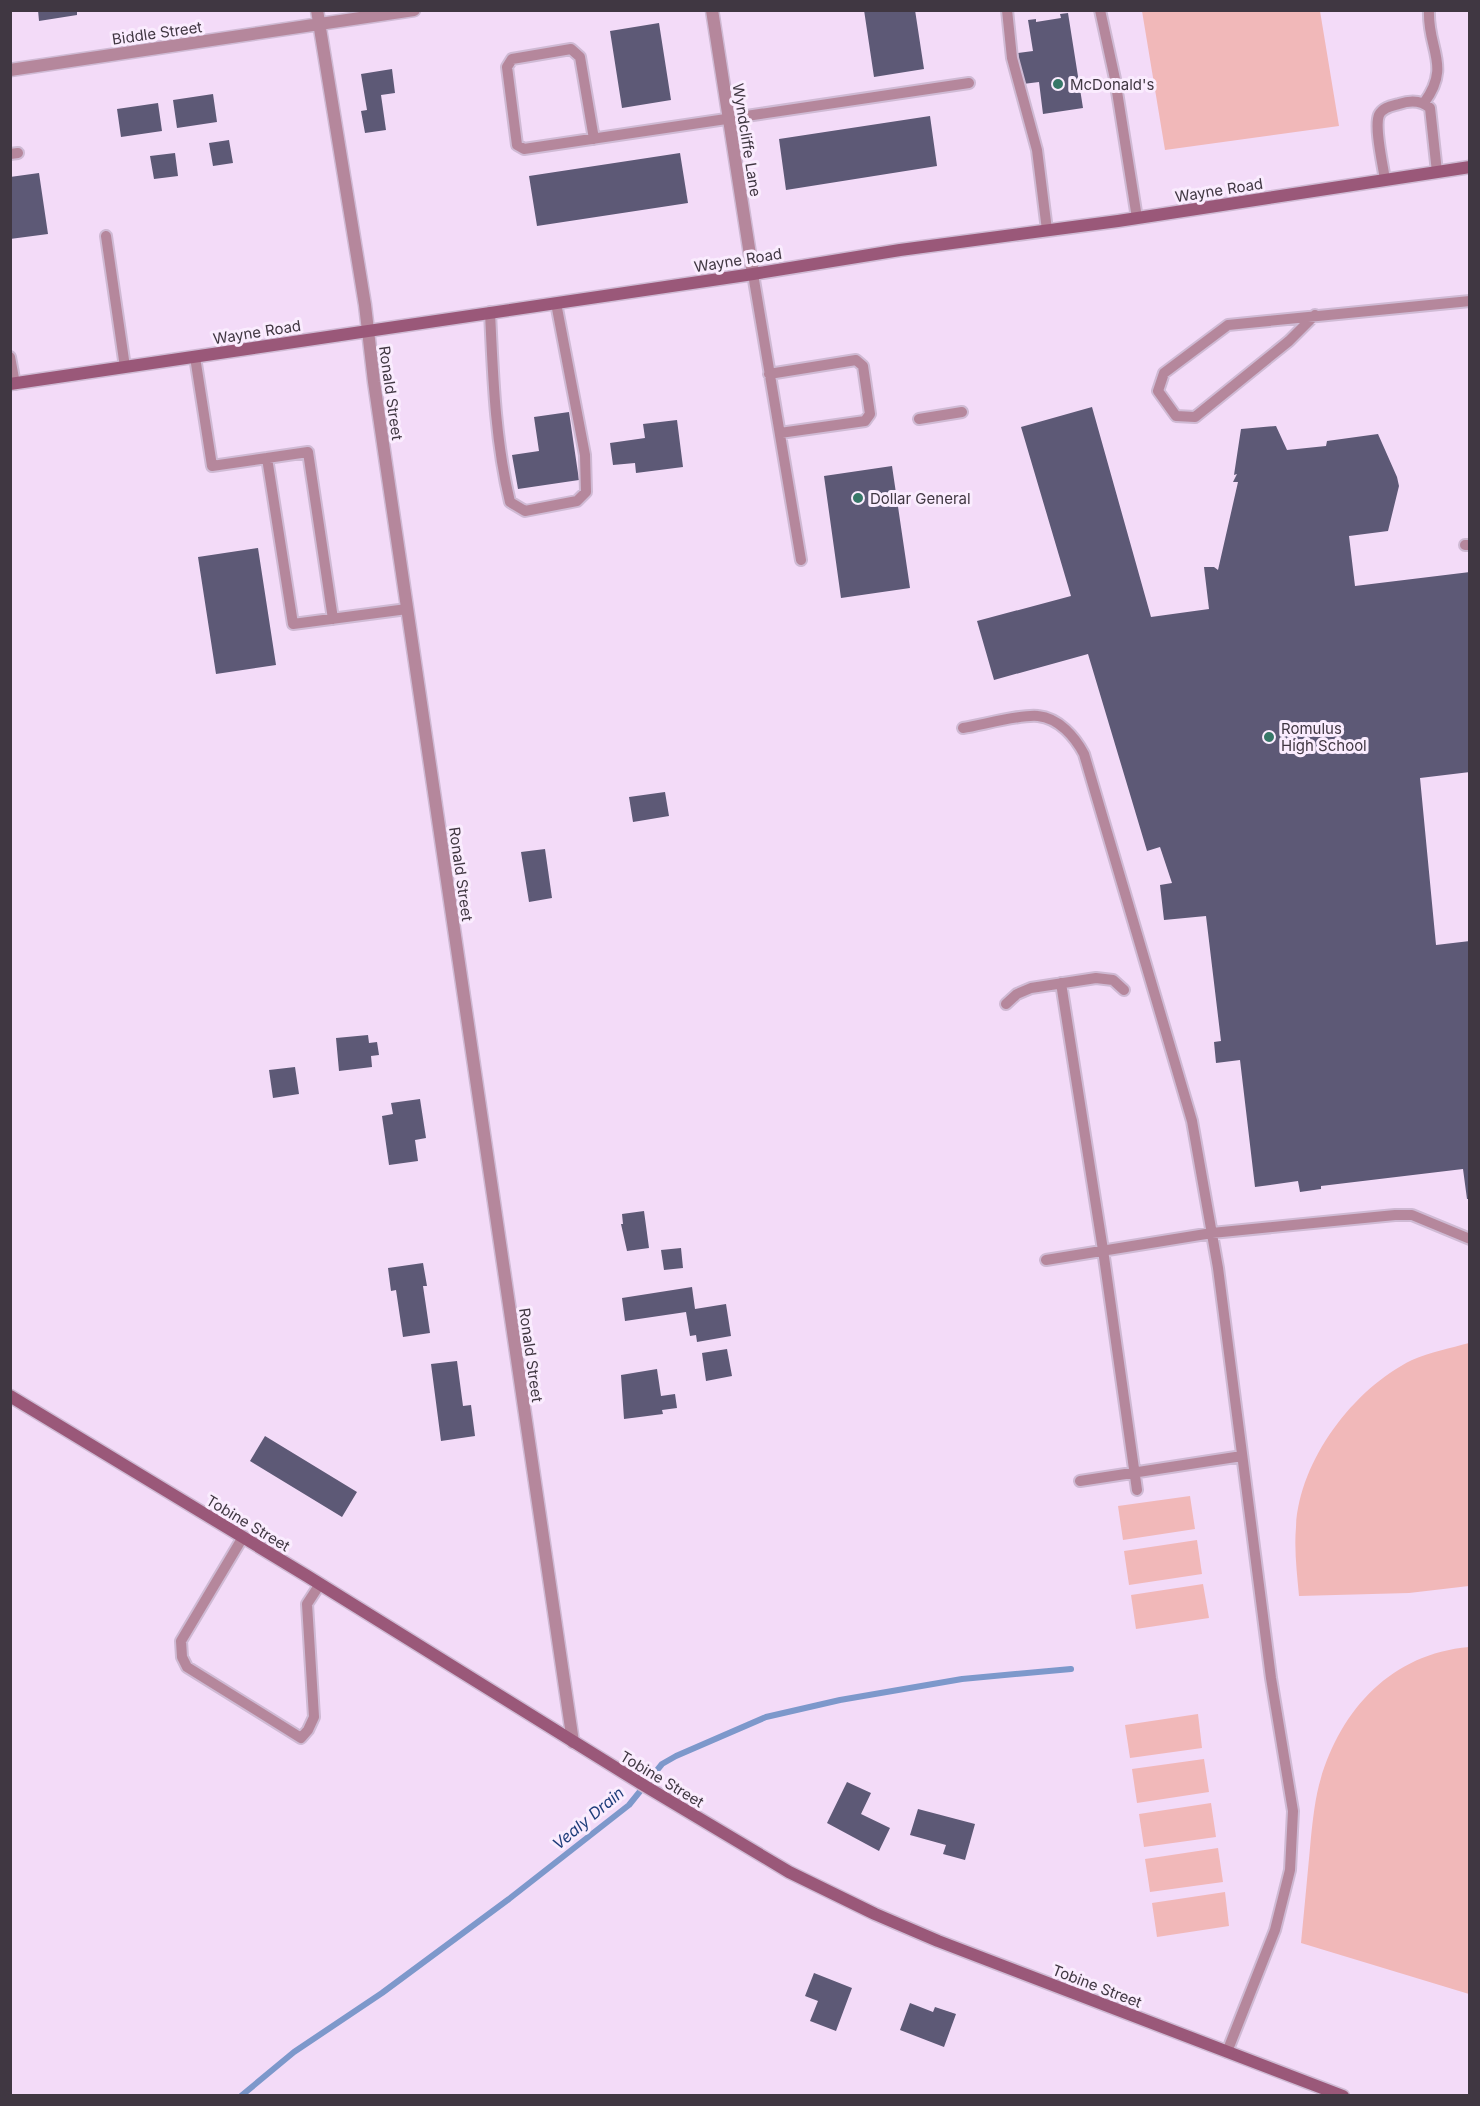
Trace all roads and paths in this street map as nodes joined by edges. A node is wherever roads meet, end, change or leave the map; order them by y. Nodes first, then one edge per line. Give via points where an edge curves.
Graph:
1 (317, 10) edge
2 (414, 10) edge
3 (712, 10) edge
4 (1007, 10) edge
5 (1100, 10) edge
6 (1429, 10) edge
7 (319, 25) junction
8 (10, 70) edge
9 (969, 83) dead end
10 (1424, 103) junction
11 (729, 119) junction
12 (594, 139) junction
13 (1470, 167) edge
14 (1437, 172) junction
15 (1385, 180) junction
16 (1137, 218) junction
17 (1047, 230) junction
18 (106, 236) dead end
19 (753, 274) junction
20 (1470, 301) edge
21 (556, 303) junction
22 (490, 312) junction
23 (1315, 315) junction
24 (366, 331) junction
25 (10, 357) edge
26 (195, 357) junction
27 (125, 367) junction
28 (769, 374) junction
29 (13, 384) edge
30 (962, 412) dead end
31 (919, 419) dead end
32 (780, 433) junction
33 (267, 458) junction
34 (801, 560) dead end
35 (407, 609) junction
36 (333, 619) junction
37 (963, 728) dead end
38 (1061, 983) junction
39 (1124, 990) dead end
40 (1006, 1004) dead end
41 (1212, 1233) junction
42 (1470, 1239) edge
43 (1103, 1250) junction
44 (1046, 1260) dead end
45 (10, 1396) edge
46 (1242, 1456) junction
47 (1135, 1473) junction
48 (1080, 1481) dead end
49 (1137, 1490) dead end
50 (243, 1537) junction
51 (320, 1584) junction
52 (573, 1742) junction
53 (1227, 2052) junction
54 (1343, 2096) edge

1 - 7 street, Ronald Street
2 - 7 street, Biddle Street
3 - 11 street, Wyndcliffe Lane
4 - 17 lane via 1012,58 1036,150
5 - 16 lane
6 - 10 lane via 1438,75
7 - 8 street, Biddle Street
7 - 24 street, Ronald Street
9 - 11 lane
10 - 14 lane via 1430,108
10 - 15 lane via 1403,102 1379,115
11 - 12 lane
11 - 19 street, Wyndcliffe Lane
12 - 12 lane via 524,149 517,145 507,67 512,59 571,49 580,57
13 - 14 street, Wayne Road
14 - 15 street, Wayne Road
15 - 16 street, Wayne Road
16 - 17 street, Wayne Road
17 - 19 street, Wayne Road
18 - 27 lane
19 - 21 street, Wayne Road
19 - 28 lane
20 - 23 lane
21 - 22 street, Wayne Road
21 - 22 lane via 585,455 586,492 578,501 525,511 510,502 502,471
22 - 24 street, Wayne Road
23 - 23 lane via 1228,325 1164,373 1158,391 1176,416 1195,417
24 - 26 street, Wayne Road
24 - 35 street, Ronald Street
25 - 29 lane
26 - 27 street, Wayne Road
26 - 33 lane via 212,466
27 - 29 street, Wayne Road
28 - 32 lane
28 - 32 lane via 856,360 863,366 870,414 865,421
30 - 31 lane
32 - 34 lane
33 - 36 lane via 293,624
33 - 36 lane via 308,452
35 - 36 lane
35 - 52 street, Ronald Street
37 - 41 lane via 1039,716 1059,724 1076,738 1084,754 1192,1121
38 - 39 lane via 1096,978 1113,980
38 - 40 lane via 1017,993
38 - 43 lane
41 - 42 lane via 1413,1215
41 - 43 lane
41 - 46 lane
43 - 44 lane
43 - 47 lane
45 - 50 street, Tobine Street
46 - 47 lane
46 - 53 lane via 1293,1811 1290,1870 1275,1930
47 - 48 lane
47 - 49 lane
50 - 51 street, Tobine Street
50 - 51 lane via 182,1641 182,1656 187,1667 301,1738 314,1717 307,1604
51 - 52 street, Tobine Street
52 - 53 street, Tobine Street via 829,1893 938,1941
53 - 54 street, Tobine Street

